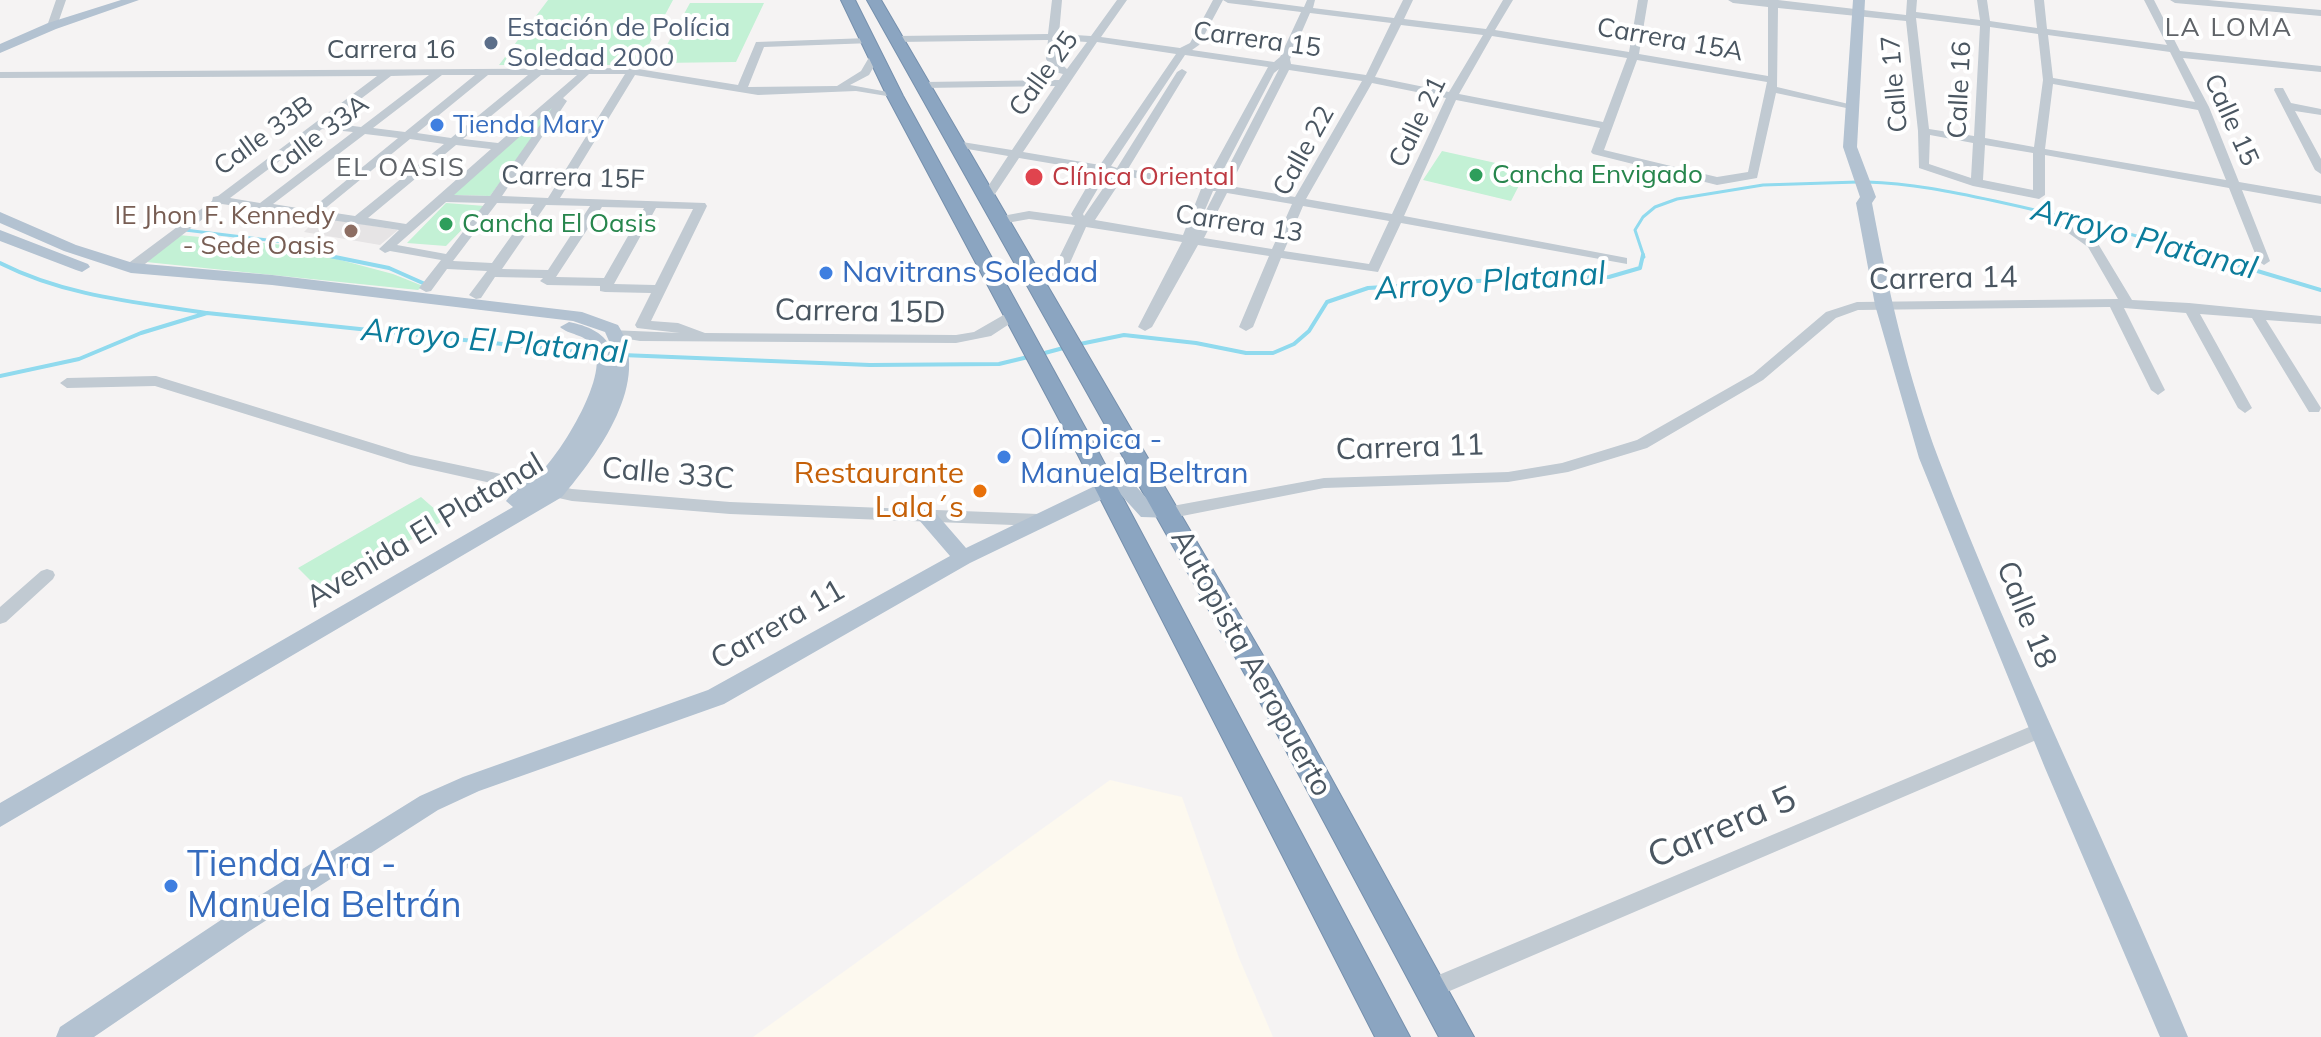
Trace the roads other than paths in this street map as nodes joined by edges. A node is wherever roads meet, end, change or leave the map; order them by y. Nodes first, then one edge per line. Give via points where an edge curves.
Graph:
1 (61, 0) edge
2 (133, 0) edge
3 (848, 0) edge
4 (874, 0) edge
5 (1057, 0) edge
6 (1122, 0) edge
7 (1218, 0) edge
8 (1228, 0) edge
9 (1408, 0) edge
10 (1508, 0) edge
11 (1643, 0) edge
12 (1733, 0) edge
13 (1912, 0) edge
14 (1982, 0) edge
15 (2039, 0) edge
16 (2149, 0) edge
17 (2175, 0) edge
18 (1773, 2) edge
19 (1309, 5) edge
20 (1859, 7) edge
21 (2321, 13) edge
22 (1912, 16) junction
23 (1397, 21) junction
24 (1985, 23) junction
25 (52, 26) junction
26 (2043, 31) junction
27 (1490, 32) junction
28 (1053, 37) junction
29 (897, 39) junction
30 (1096, 39) junction
31 (871, 48) junction
32 (0, 49) edge
33 (1190, 50) junction
34 (2174, 52) junction
35 (1633, 57) junction
36 (1282, 63) junction
37 (2321, 69) edge
38 (539, 71) junction
39 (587, 71) junction
40 (632, 71) junction
41 (389, 72) junction
42 (440, 72) junction
43 (485, 72) junction
44 (0, 75) edge
45 (1066, 78) junction
46 (1369, 79) junction
47 (2048, 80) junction
48 (576, 81) junction
49 (1772, 84) junction
50 (924, 85) junction
51 (829, 89) junction
52 (741, 90) junction
53 (2279, 90) dead end
54 (1453, 95) junction
55 (895, 96) junction
56 (1851, 106) junction
57 (2288, 106) junction
58 (2203, 107) junction
59 (2321, 112) edge
60 (320, 125) junction
61 (1606, 126) junction
62 (363, 130) junction
63 (540, 131) junction
64 (1924, 131) junction
65 (593, 132) junction
66 (407, 136) junction
67 (2304, 137) junction
68 (2321, 140) edge
69 (454, 141) junction
70 (1980, 142) junction
71 (956, 144) junction
72 (500, 147) junction
73 (2039, 150) junction
74 (1014, 154) junction
75 (1103, 169) junction
76 (2321, 170) edge
77 (1119, 171) junction
78 (1001, 174) junction
79 (976, 175) junction
80 (1977, 183) junction
81 (2236, 186) junction
82 (1216, 188) junction
83 (987, 197) junction
84 (444, 198) junction
85 (494, 199) junction
86 (217, 200) junction
87 (2321, 200) edge
88 (1299, 201) junction
89 (547, 202) junction
90 (598, 204) junction
91 (652, 205) junction
92 (263, 206) junction
93 (313, 213) junction
94 (0, 217) edge
95 (1396, 218) junction
96 (358, 220) junction
97 (1001, 220) junction
98 (1082, 222) junction
99 (2066, 227) dead end
100 (411, 228) junction
101 (0, 235) edge
102 (1190, 243) junction
103 (1277, 254) junction
104 (1622, 261) dead end
105 (2264, 261) dead end
106 (446, 262) junction
107 (131, 268) junction
108 (1375, 268) joint
109 (495, 270) junction
110 (1058, 274) dead end
111 (549, 278) junction
112 (607, 285) junction
113 (426, 288) dead end
114 (660, 289) junction
115 (476, 295) dead end
116 (2121, 303) junction
117 (1883, 305) junction
118 (2189, 307) junction
119 (2255, 313) junction
120 (1012, 316) junction
121 (2321, 320) edge
122 (1145, 327) dead end
123 (1246, 327) dead end
124 (617, 336) junction
125 (700, 336) junction
126 (615, 370) junction
127 (67, 383) dead end
128 (2158, 390) dead end
129 (2245, 408) dead end
130 (2314, 409) dead end
131 (1563, 468) joint
132 (1106, 489) junction
133 (546, 490) junction
134 (1167, 513) junction
135 (926, 515) junction
136 (1039, 520) junction
137 (963, 558) junction
138 (47, 575) dead end
139 (0, 617) edge
140 (2041, 730) junction
141 (0, 800) edge
142 (0, 816) edge
143 (1430, 989) junction
144 (70, 1037) edge
145 (1393, 1037) edge
146 (1457, 1037) edge
147 (2174, 1037) edge

1 - 25 street
2 - 25 main road
3 - 31 highway, Autopista Aeropuerto
4 - 29 highway, Autopista Aeropuerto
5 - 28 street
6 - 30 street, Calle 25
7 - 33 street
8 - 19 street, Carrera 15A
9 - 23 street, Calle 22
10 - 27 street, Calle 21
11 - 35 street
12 - 18 street
13 - 22 street, Calle 17
14 - 24 street, Calle 16
15 - 26 street
16 - 34 street, Calle 15
17 - 21 street
18 - 20 street
18 - 49 street
19 - 23 street, Carrera 15A
19 - 36 street
20 - 22 street
20 - 56 main road, Calle 18
22 - 24 street
22 - 64 street, Calle 17
23 - 27 street, Carrera 15A
23 - 46 street, Calle 22
24 - 26 street
24 - 70 street, Calle 16
25 - 32 main road
26 - 34 street
26 - 47 street
27 - 35 street, Carrera 15A
27 - 54 street, Calle 21
28 - 29 street, Carrera 15
28 - 30 street, Carrera 15
28 - 45 street via 1051,59
29 - 50 highway, Autopista Aeropuerto
30 - 33 street, Carrera 15
30 - 45 street, Calle 25
31 - 51 street, Carrera 16 via 869,69
31 - 52 street via 760,44
31 - 55 highway, Autopista Aeropuerto
33 - 36 street, Carrera 15
33 - 75 street
33 - 77 street
34 - 37 street
34 - 58 street, Calle 15
35 - 49 street, Carrera 15A
35 - 61 street
36 - 46 street, Carrera 15
36 - 82 street
38 - 39 street, Carrera 16
38 - 43 street, Carrera 16
38 - 69 street
39 - 40 street, Carrera 16
39 - 48 street
40 - 52 street, Carrera 16
40 - 65 street
41 - 42 street, Carrera 16
41 - 44 street, Carrera 16
41 - 60 street, Calle 33B
42 - 43 street, Carrera 16
42 - 62 street, Calle 33A
43 - 66 street
45 - 50 street
45 - 74 street, Calle 25
46 - 54 street, Carrera 15
46 - 88 street, Calle 22
47 - 58 street
47 - 73 street
48 - 63 street
48 - 72 street
49 - 56 street, Carrera 15A
49 - 61 street via 1753,175 1738,180 1717,181 1599,153
50 - 71 highway, Autopista Aeropuerto
51 - 52 street, Carrera 16
51 - 55 street, Carrera 16 via 865,88
53 - 57 street
54 - 61 street, Carrera 15
54 - 95 street, Calle 21
55 - 120 highway, Autopista Aeropuerto
56 - 117 main road, Calle 18 via 1850,147
57 - 59 street
57 - 67 street
58 - 81 street, Calle 15
60 - 62 street
60 - 86 street, Calle 33B
62 - 66 street
62 - 92 street, Calle 33A
63 - 65 street
63 - 85 street
64 - 70 street
64 - 80 street, Calle 17 via 1926,168
65 - 89 street
66 - 69 street
66 - 93 street
67 - 68 street
67 - 76 street
69 - 72 street
69 - 96 street
70 - 73 street
70 - 80 street, Calle 16
71 - 74 street
71 - 79 highway, Autopista Aeropuerto
72 - 84 street
73 - 80 street via 2039,195
73 - 81 street
74 - 75 street
74 - 78 street, Calle 25
75 - 77 street
75 - 98 street via 1077,214
77 - 82 street
77 - 98 street via 1092,217
78 - 79 street
78 - 83 street, Calle 25
79 - 83 highway, Autopista Aeropuerto
81 - 87 street
81 - 105 street, Calle 15
82 - 88 street
82 - 102 street
83 - 97 highway, Autopista Aeropuerto
84 - 85 street, Carrera 15F
84 - 100 street
85 - 89 street, Carrera 15F
85 - 106 street
86 - 92 street
86 - 107 street, Calle 33B
88 - 95 street
88 - 103 street, Calle 22
89 - 90 street, Carrera 15F
89 - 109 street
90 - 91 street, Carrera 15F
90 - 111 street
91 - 112 street
91 - 114 street, Carrera 15F via 701,206
92 - 93 street
93 - 96 street
94 - 107 main road
95 - 104 street
95 - 108 street, Calle 21
96 - 100 street
97 - 98 street, Carrera 13 via 1029,215
97 - 134 highway, Autopista Aeropuerto
98 - 102 street, Carrera 13
98 - 110 street
99 - 116 street via 2093,245
100 - 106 street via 387,248
101 - 126 main road via 119,277 277,290 569,327 596,337
102 - 103 street, Carrera 13
102 - 122 street
103 - 108 street, Carrera 13
103 - 123 street, Calle 22
106 - 109 street
106 - 113 street
107 - 124 main road via 576,316 605,325
109 - 111 street
109 - 115 street
111 - 112 street
112 - 114 street
114 - 125 street, Carrera 15D via 642,325 678,327
116 - 117 street, Carrera 14
116 - 118 street, Carrera 14
116 - 128 street
117 - 131 street, Carrera 14 via 1838,311 1758,377 1642,444
117 - 140 main road, Calle 18 via 1929,458
118 - 119 street, Carrera 14
118 - 129 street
119 - 121 street, Carrera 14
119 - 130 street
120 - 125 street, Carrera 15D via 974,338
120 - 132 highway, Autopista Aeropuerto
124 - 125 street, Carrera 15D
124 - 126 main road via 624,352
126 - 133 main road, Avenida El Platanal via 585,455
127 - 133 street, Calle 33C via 156,381 410,460
131 - 134 street, Carrera 11 via 1508,477 1324,483
132 - 134 main road via 1126,488 1148,512
132 - 136 main road, Carrera 11
132 - 145 highway, Autopista Aeropuerto
133 - 135 street, Calle 33C via 730,508
133 - 141 main road, Avenida El Platanal
133 - 142 main road, Avenida El Platanal
134 - 143 highway, Autopista Aeropuerto
135 - 136 street, Calle 33C
135 - 137 main road
136 - 137 main road, Carrera 11
137 - 144 main road, Carrera 11 via 716,697 429,803
138 - 139 street
140 - 143 street, Carrera 5
140 - 147 main road, Calle 18
143 - 146 highway, Autopista Aeropuerto

